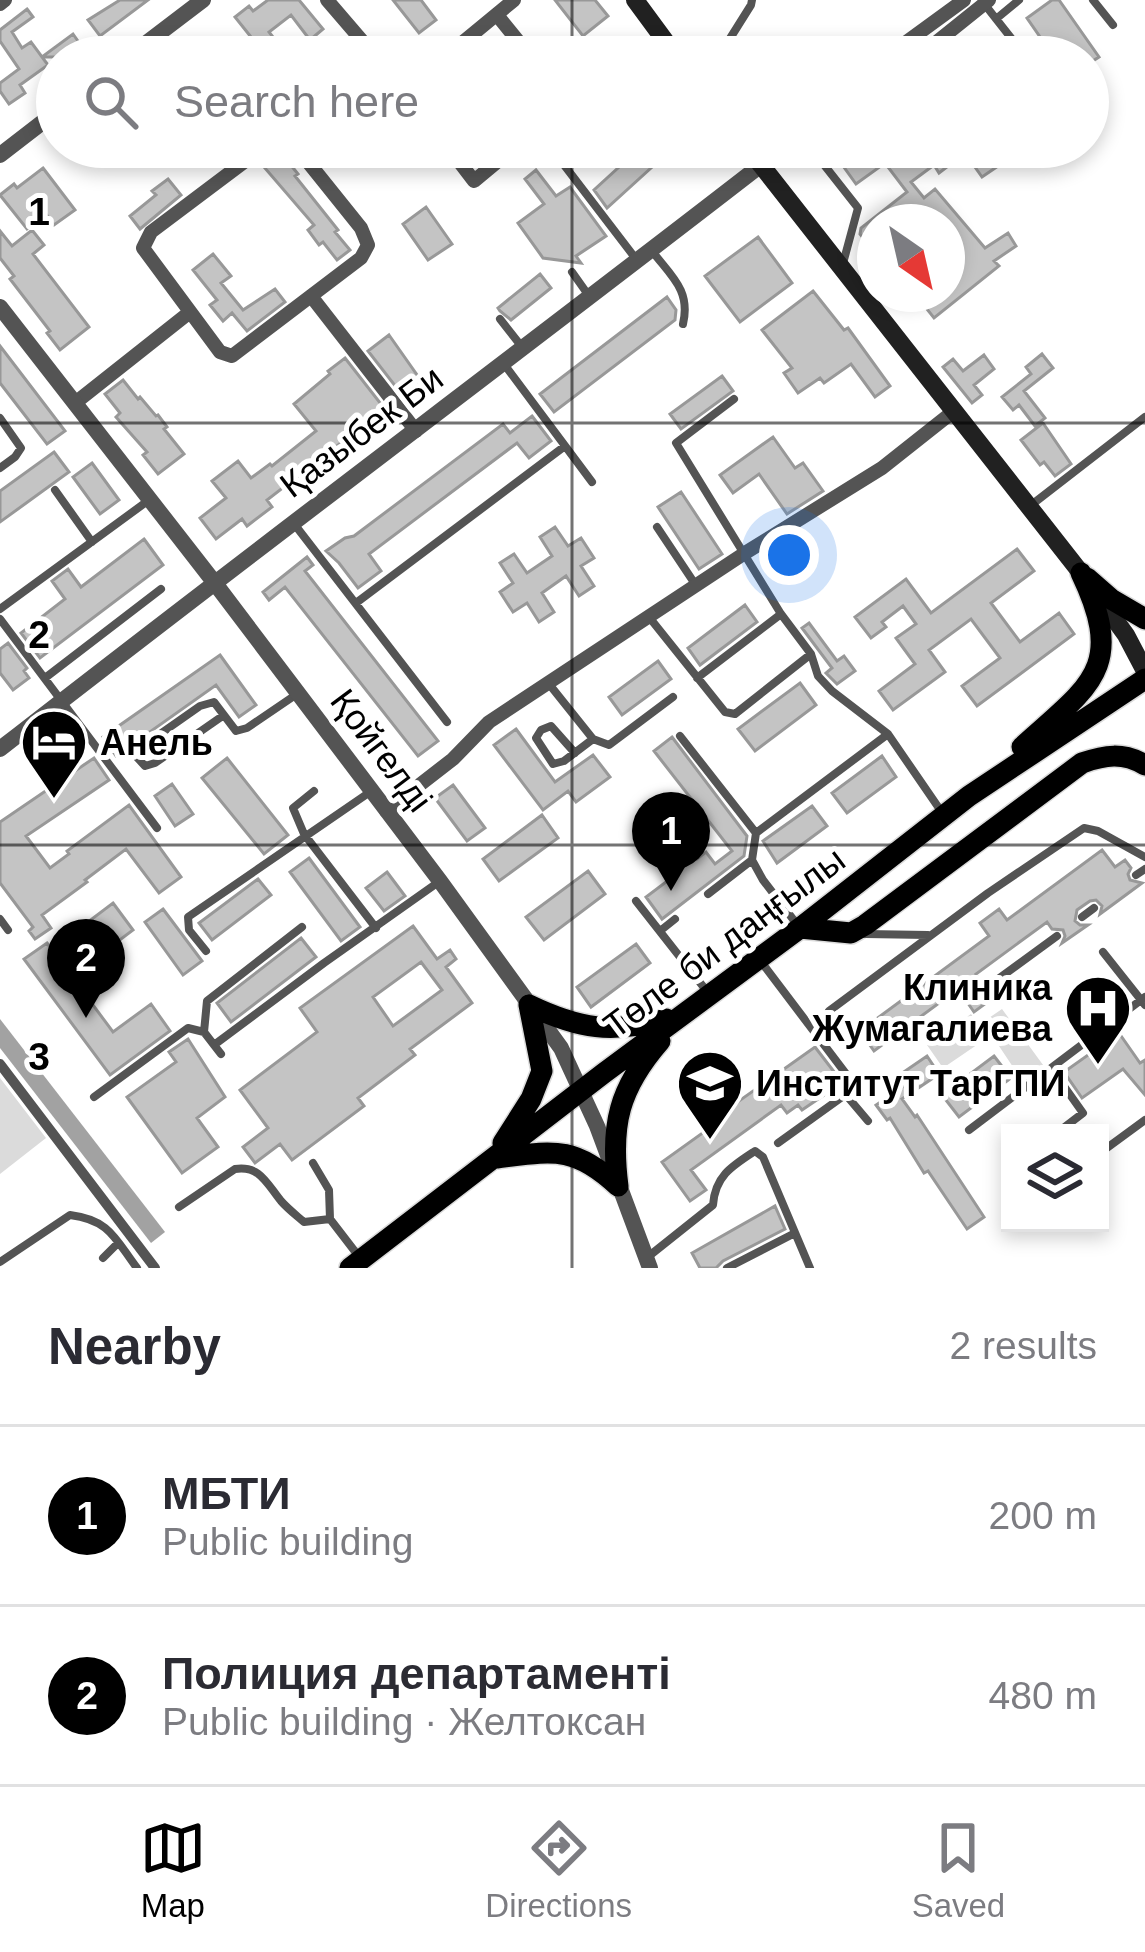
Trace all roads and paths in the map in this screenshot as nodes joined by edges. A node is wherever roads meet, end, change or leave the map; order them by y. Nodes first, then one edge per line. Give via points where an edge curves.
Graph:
1 (203, 0) edge
2 (327, 0) edge
3 (514, 0) edge
4 (635, 0) edge
5 (752, 0) edge
6 (964, 0) edge
7 (1019, 0) edge
8 (1094, 0) edge
9 (985, 2) edge
10 (497, 15) junction
11 (996, 19) junction
12 (1113, 25) dead end
13 (156, 36) edge
14 (358, 36) edge
15 (471, 36) edge
16 (514, 36) edge
17 (662, 36) edge
18 (732, 36) edge
19 (915, 36) edge
20 (944, 36) edge
21 (1009, 36) edge
22 (36, 127) edge
23 (0, 155) edge
24 (235, 168) edge
25 (313, 168) edge
26 (464, 168) edge
27 (490, 168) edge
28 (567, 168) edge
29 (757, 168) edge
30 (763, 168) edge
31 (827, 168) edge
32 (644, 255) junction
33 (842, 268) junction
34 (572, 272) dead end
35 (310, 296) junction
36 (590, 297) junction
37 (0, 308) edge
38 (190, 312) junction
39 (500, 319) dead end
40 (683, 324) dead end
41 (523, 349) junction
42 (504, 364) junction
43 (734, 400) dead end
44 (75, 403) junction
45 (954, 411) junction
46 (1145, 417) edge
47 (0, 418) edge
48 (416, 431) junction
49 (565, 446) junction
50 (0, 468) edge
51 (592, 482) dead end
52 (55, 490) dead end
53 (150, 499) junction
54 (1029, 506) junction
55 (294, 524) junction
56 (657, 527) dead end
57 (92, 542) junction
58 (745, 553) junction
59 (1081, 573) junction
60 (214, 582) junction
61 (696, 585) junction
62 (161, 589) dead end
63 (356, 603) junction
64 (0, 609) edge
65 (781, 614) junction
66 (649, 617) junction
67 (0, 619) edge
68 (1145, 619) edge
69 (811, 654) junction
70 (1145, 675) edge
71 (45, 678) junction
72 (698, 678) junction
73 (548, 683) junction
74 (298, 693) junction
75 (674, 697) dead end
76 (62, 700) junction
77 (224, 716) junction
78 (447, 722) dead end
79 (888, 734) junction
80 (680, 736) dead end
81 (592, 739) junction
82 (0, 749) edge
83 (575, 753) junction
84 (1145, 765) edge
85 (314, 791) dead end
86 (371, 791) junction
87 (969, 796) junction
88 (386, 811) junction
89 (944, 815) junction
90 (158, 828) dead end
91 (756, 832) junction
92 (304, 835) junction
93 (1145, 857) edge
94 (752, 860) junction
95 (440, 881) junction
96 (708, 894) dead end
97 (636, 901) dead end
98 (1094, 908) dead end
99 (1082, 917) dead end
100 (0, 919) edge
101 (675, 919) dead end
102 (302, 927) dead end
103 (376, 928) junction
104 (800, 928) junction
105 (8, 930) dead end
106 (659, 931) junction
107 (851, 933) junction
108 (931, 934) junction
109 (1057, 935) dead end
110 (206, 951) dead end
111 (1103, 952) dead end
112 (758, 958) junction
113 (994, 982) dead end
114 (710, 995) junction
115 (1144, 1001) edge
116 (530, 1005) junction
117 (830, 1011) dead end
118 (684, 1013) junction
119 (204, 1032) junction
120 (0, 1064) edge
121 (1051, 1068) junction
122 (582, 1090) junction
123 (846, 1095) junction
124 (94, 1097) dead end
125 (1145, 1120) edge
126 (868, 1121) dead end
127 (1069, 1124) edge
128 (969, 1130) dead end
129 (778, 1143) dead end
130 (1109, 1146) edge
131 (493, 1158) junction
132 (313, 1163) dead end
133 (617, 1186) junction
134 (179, 1207) dead end
135 (330, 1219) junction
136 (795, 1233) junction
137 (118, 1243) junction
138 (103, 1258) dead end
139 (0, 1262) edge
140 (648, 1263) edge
141 (355, 1264) edge
142 (137, 1268) edge
143 (155, 1268) edge
144 (727, 1268) edge
145 (810, 1268) edge

1 - 13 street
2 - 14 street
3 - 10 street
4 - 17 main road
5 - 18 lane
6 - 19 street
7 - 11 lane
8 - 12 lane
9 - 11 lane
9 - 20 street
10 - 15 street
10 - 16 street
11 - 21 lane
22 - 23 street
24 - 38 street via 151,232 143,248
25 - 35 street via 368,245
26 - 27 street via 474,181
28 - 32 lane
29 - 32 street, Қазыбек Би
30 - 33 main road
31 - 33 lane via 858,208
32 - 36 street, Қазыбек Би
32 - 40 lane via 684,293
33 - 45 main road
34 - 36 lane
35 - 38 street via 232,356
35 - 48 street
36 - 41 street, Қазыбек Би
37 - 44 street, Қойгелді
38 - 44 street
39 - 41 lane
41 - 42 street, Қазыбек Би
42 - 48 street, Қазыбек Би
42 - 49 lane
43 - 58 lane via 676,442
44 - 53 street, Қойгелді
45 - 54 main road
45 - 58 street via 882,468
46 - 54 lane
47 - 50 lane via 21,448
48 - 55 street, Қазыбек Би
49 - 51 lane
49 - 63 lane
52 - 57 lane
53 - 57 lane
53 - 60 street, Қойгелді
54 - 59 main road
55 - 60 street, Қазыбек Би
55 - 63 lane
56 - 61 lane
57 - 64 lane
58 - 61 street
58 - 65 lane
59 - 68 main road
59 - 70 main road
59 - 87 main road via 1096,605 1096,673
60 - 74 street, Қойгелді
60 - 76 street, Қазыбек Би
61 - 66 street
62 - 71 lane
63 - 78 lane
65 - 69 lane
65 - 72 lane
66 - 72 lane
66 - 73 street
67 - 71 lane
69 - 72 lane via 735,714
69 - 79 lane via 832,692
70 - 87 main road, Төле би даңғылы
71 - 76 lane
73 - 81 lane
73 - 88 street
74 - 77 lane via 247,728 236,731
74 - 86 street, Қойгелді
75 - 81 lane via 609,745
76 - 82 street, Қазыбек Би
76 - 90 lane
77 - 77 lane via 214,702 200,706 134,753 145,766 155,763
79 - 89 lane
79 - 91 lane
80 - 91 lane
81 - 83 lane
83 - 83 lane via 553,764 536,738 551,726
84 - 107 main road via 1118,755 1082,763
85 - 92 lane via 293,808
86 - 88 street, Қойгелді
86 - 92 lane
87 - 89 main road, Төле би даңғылы
88 - 95 street, Қойгелді
89 - 104 main road, Төле би даңғылы
91 - 94 lane
92 - 103 lane
92 - 110 lane via 188,916
93 - 108 lane via 1084,829
94 - 96 lane
94 - 104 lane
95 - 103 lane
95 - 116 street, Қойгелді
97 - 106 lane
98 - 99 lane
100 - 105 lane
101 - 106 lane
102 - 119 lane via 208,1001
103 - 119 lane via 218,1049
104 - 107 main road
104 - 112 main road, Төле би даңғылы
106 - 114 lane
107 - 108 lane
108 - 117 lane
109 - 113 lane
111 - 115 lane
112 - 114 main road, Төле би даңғылы
112 - 123 lane via 856,1088
114 - 118 main road, Төле би даңғылы
115 - 121 lane
116 - 118 main road via 581,1027 615,1029
116 - 122 street, Қойгелді
116 - 131 main road via 542,1071
118 - 122 main road, Төле би даңғылы
118 - 133 main road via 628,1084 613,1149
119 - 124 lane via 188,1028
120 - 143 street
121 - 127 lane via 1083,1113
121 - 128 lane
122 - 131 main road, Төле би даңғылы
122 - 133 street, Қойгелді
123 - 126 lane
123 - 129 lane
125 - 130 lane
131 - 133 main road via 578,1157
131 - 141 main road, Төле би даңғылы
132 - 135 lane via 329,1190
133 - 140 street, Қойгелді
134 - 135 lane via 244,1167 266,1178 304,1222
135 - 141 lane
136 - 140 lane via 755,1151 724,1172 713,1205
136 - 144 lane
136 - 145 lane
137 - 138 lane
137 - 139 lane via 103,1224 70,1215
137 - 142 lane

